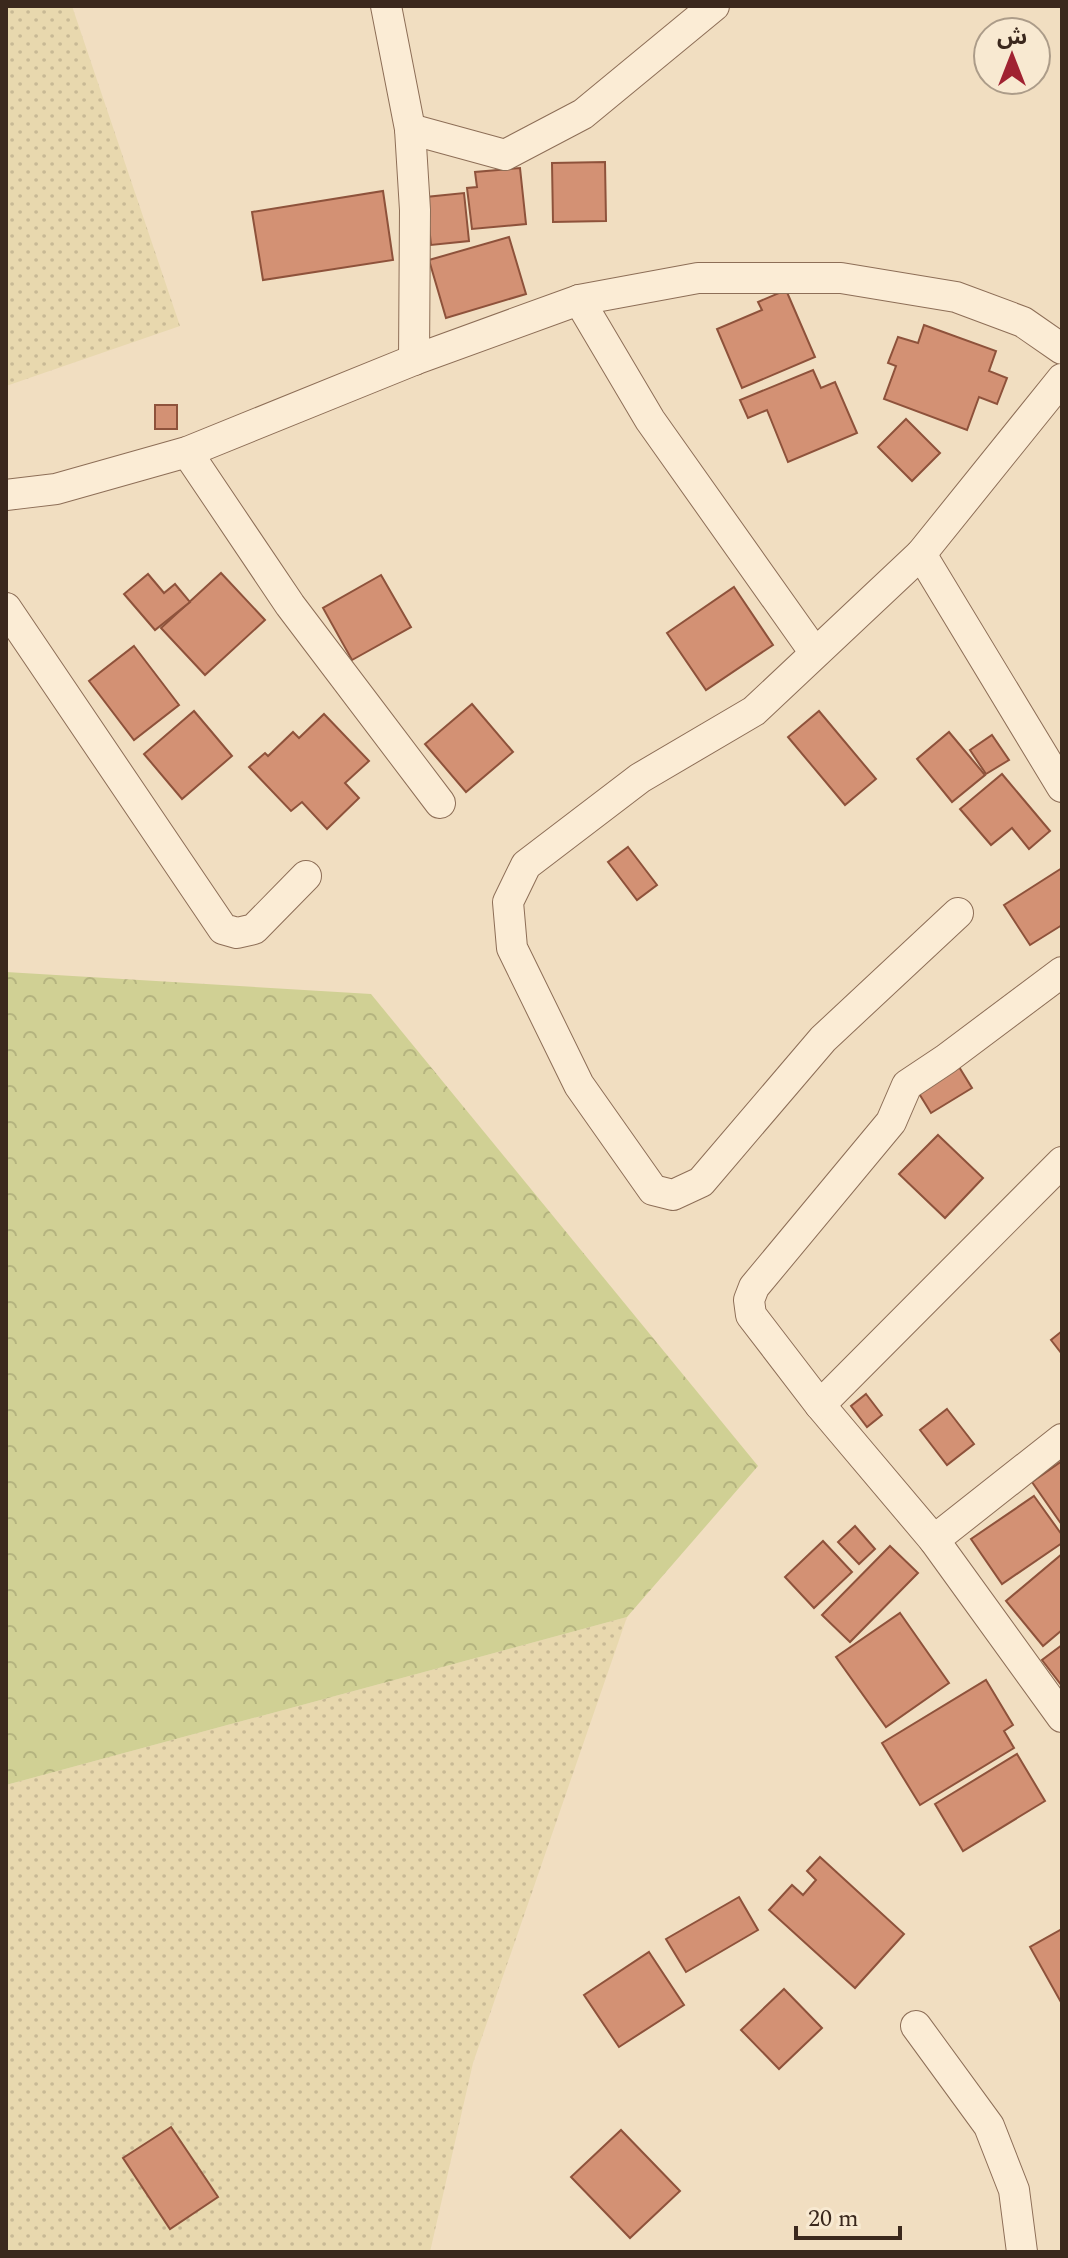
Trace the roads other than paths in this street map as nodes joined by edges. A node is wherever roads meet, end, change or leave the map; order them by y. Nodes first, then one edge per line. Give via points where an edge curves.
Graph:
1 (386, 6) edge
2 (714, 6) edge
3 (410, 129) junction
4 (579, 300) junction
5 (1062, 349) edge
6 (414, 360) junction
7 (1062, 379) edge
8 (187, 452) junction
9 (6, 495) edge
10 (921, 554) junction
11 (6, 608) edge
12 (815, 653) junction
13 (1062, 787) edge
14 (440, 803) dead end
15 (306, 876) dead end
16 (958, 913) dead end
17 (1062, 972) edge
18 (1062, 1162) edge
19 (820, 1405) junction
20 (1062, 1439) edge
21 (934, 1540) junction
22 (1062, 1717) edge
23 (916, 2026) dead end
24 (1022, 2252) edge

1 - 3 street
2 - 3 street via 583,114 505,155
3 - 6 street
4 - 5 street via 698,278 841,278 956,297 1023,322
4 - 6 street
4 - 12 street via 650,420
6 - 8 street
7 - 10 street
8 - 9 street via 56,489
8 - 14 street via 290,605
10 - 12 street
10 - 13 street
11 - 15 street via 223,929 254,929
12 - 16 street via 754,711 640,778 526,865 508,902 512,948 579,1085 653,1190 673,1195 701,1182 823,1039
17 - 19 street via 907,1085 891,1122 754,1287 751,1315
18 - 19 street
19 - 21 street
20 - 21 street
21 - 22 street
23 - 24 street via 989,2126 1014,2190

